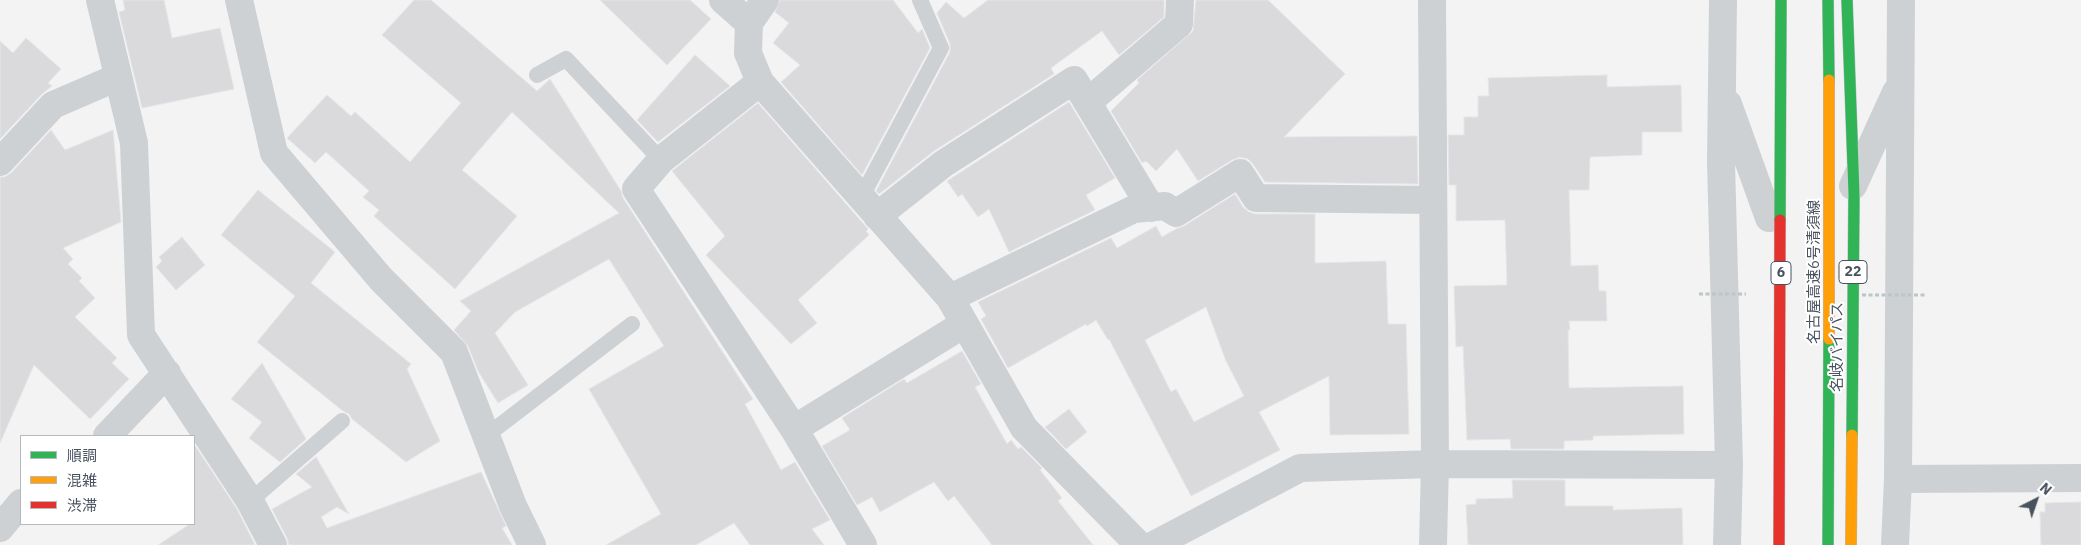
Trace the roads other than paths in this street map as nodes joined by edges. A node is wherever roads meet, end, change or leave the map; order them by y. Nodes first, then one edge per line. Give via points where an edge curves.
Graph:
1 (100, 0) edge
2 (239, 0) edge
3 (723, 0) edge
4 (766, 0) edge
5 (920, 0) edge
6 (1180, 0) edge
7 (1432, 0) edge
8 (1723, 0) edge
9 (1770, 0) edge
10 (1780, 0) edge
11 (1828, 0) edge
12 (1847, 0) edge
13 (1902, 0) edge
14 (749, 23) junction
15 (537, 75) dead end
16 (118, 77) junction
17 (1901, 81) junction
18 (760, 82) junction
19 (1722, 88) junction
20 (1088, 102) junction
21 (661, 160) junction
22 (0, 162) edge
23 (1854, 186) junction
24 (1433, 200) junction
25 (869, 207) junction
26 (1151, 208) junction
27 (1769, 218) junction
28 (950, 298) junction
29 (632, 324) dead end
30 (964, 324) junction
31 (166, 373) junction
32 (342, 420) dead end
33 (794, 429) junction
34 (108, 435) edge
35 (486, 436) junction
36 (1435, 464) junction
37 (1728, 465) junction
38 (2081, 478) edge
39 (1898, 479) junction
40 (250, 501) junction
41 (20, 504) edge
42 (0, 528) edge
43 (273, 545) edge
44 (532, 545) edge
45 (863, 545) edge
46 (1138, 545) edge
47 (1154, 545) edge
48 (1433, 545) edge
49 (1727, 545) edge
50 (1767, 545) edge
51 (1780, 545) edge
52 (1828, 545) edge
53 (1851, 545) edge
54 (1895, 545) edge

1 - 16 street
2 - 35 street via 274,153 381,279 454,352
3 - 14 street
4 - 14 street
5 - 25 lane via 941,48
6 - 20 street via 1179,24
7 - 24 street
8 - 19 street
9 - 27 highway
10 - 51 highway, 6, bridge
11 - 52 highway, 名古屋高速6号清須線, bridge
12 - 23 highway, 名岐バイパス / 22
13 - 17 street
14 - 18 street via 748,53
15 - 21 lane via 566,58
16 - 22 street via 53,105
16 - 31 street via 134,143 141,336
17 - 23 street
17 - 39 street
18 - 21 street
18 - 25 street
19 - 27 street
19 - 37 street
20 - 25 street via 1074,80
20 - 26 street
21 - 33 street via 636,190
23 - 53 highway, 名岐バイパス / 22
24 - 26 street via 1256,198 1240,173 1176,213 1165,206
24 - 36 street
25 - 28 street
26 - 28 street via 1134,209
27 - 50 highway
28 - 30 street
29 - 35 lane
30 - 33 street
30 - 46 street via 1024,428
31 - 34 street
31 - 40 street
32 - 40 lane
33 - 45 street
35 - 44 street
36 - 37 street
36 - 47 street via 1300,468
36 - 48 street
37 - 49 street
38 - 39 street
39 - 54 street
40 - 43 street
41 - 42 street

